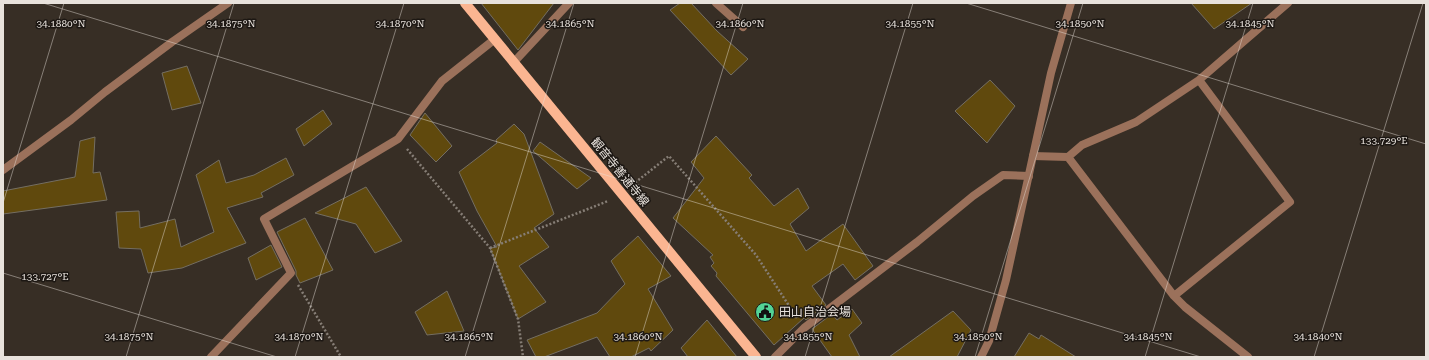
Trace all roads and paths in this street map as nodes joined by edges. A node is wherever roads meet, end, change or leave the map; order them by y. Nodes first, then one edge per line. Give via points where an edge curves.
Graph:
1 (228, 3) edge
2 (465, 3) edge
3 (569, 3) edge
4 (716, 3) edge
5 (1071, 3) edge
6 (1288, 3) edge
7 (743, 27) dead end
8 (495, 40) junction
9 (514, 62) junction
10 (1199, 80) junction
11 (398, 139) junction
12 (1033, 156) junction
13 (1068, 157) junction
14 (3, 170) edge
15 (1029, 176) junction
16 (622, 194) junction
17 (490, 248) junction
18 (291, 273) junction
19 (1174, 296) junction
20 (804, 328) junction
21 (211, 357) edge
22 (341, 357) edge
23 (523, 357) edge
24 (756, 357) edge
25 (775, 357) edge
26 (981, 357) edge
27 (1248, 357) edge

1 - 14 street via 172,42
2 - 8 main road, 観音寺善通寺線
3 - 9 street
4 - 7 street
5 - 12 street via 1051,73
6 - 10 street
8 - 9 main road, 観音寺善通寺線
8 - 11 street via 442,81
9 - 16 main road, 観音寺善通寺線
10 - 13 street via 1136,122 1082,145
10 - 19 street via 1290,202
11 - 17 path
11 - 18 street via 264,219
12 - 13 street
12 - 15 street
13 - 19 street
15 - 20 street via 1003,175
15 - 26 street via 1006,280 989,341
16 - 17 path
16 - 20 path via 669,156 756,255
16 - 24 main road, 観音寺善通寺線
17 - 23 path via 518,319
18 - 21 street
18 - 22 path
19 - 27 street
20 - 25 street

